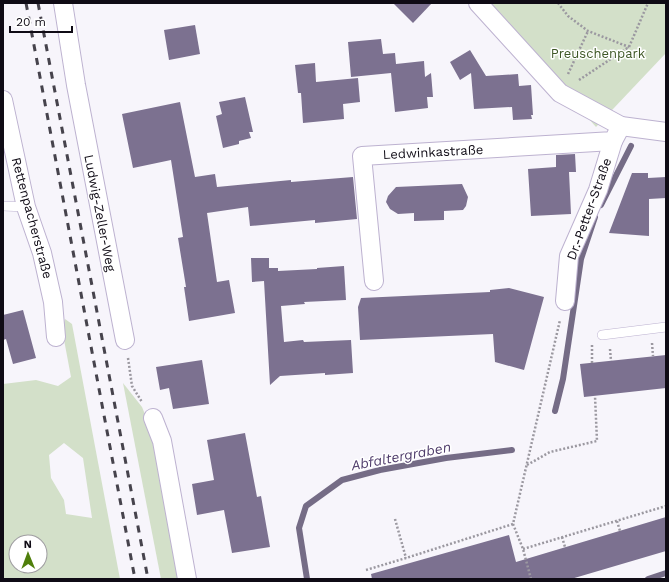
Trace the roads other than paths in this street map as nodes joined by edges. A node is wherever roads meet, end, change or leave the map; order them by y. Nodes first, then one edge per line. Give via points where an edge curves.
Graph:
1 (63, 3) edge
2 (478, 3) edge
3 (3, 100) edge
4 (666, 132) edge
5 (617, 134) junction
6 (3, 206) edge
7 (26, 207) junction
8 (374, 281) dead end
9 (564, 301) road end
10 (666, 327) edge
11 (602, 335) dead end
12 (56, 337) dead end
13 (125, 340) road end
14 (153, 418) road end
15 (187, 579) edge

1 - 13 street, Ludwig-Zeller-Weg via 76,85
2 - 5 street via 560,93
3 - 7 street, Rettenpacherstraße
4 - 5 street
5 - 8 street, Ledwinkastraße via 362,156
5 - 9 street, Dr.-Petter-Straße via 598,190 569,256
6 - 7 lane
7 - 12 street, Rettenpacherstraße via 42,253 53,302
10 - 11 lane
14 - 15 street via 162,441

